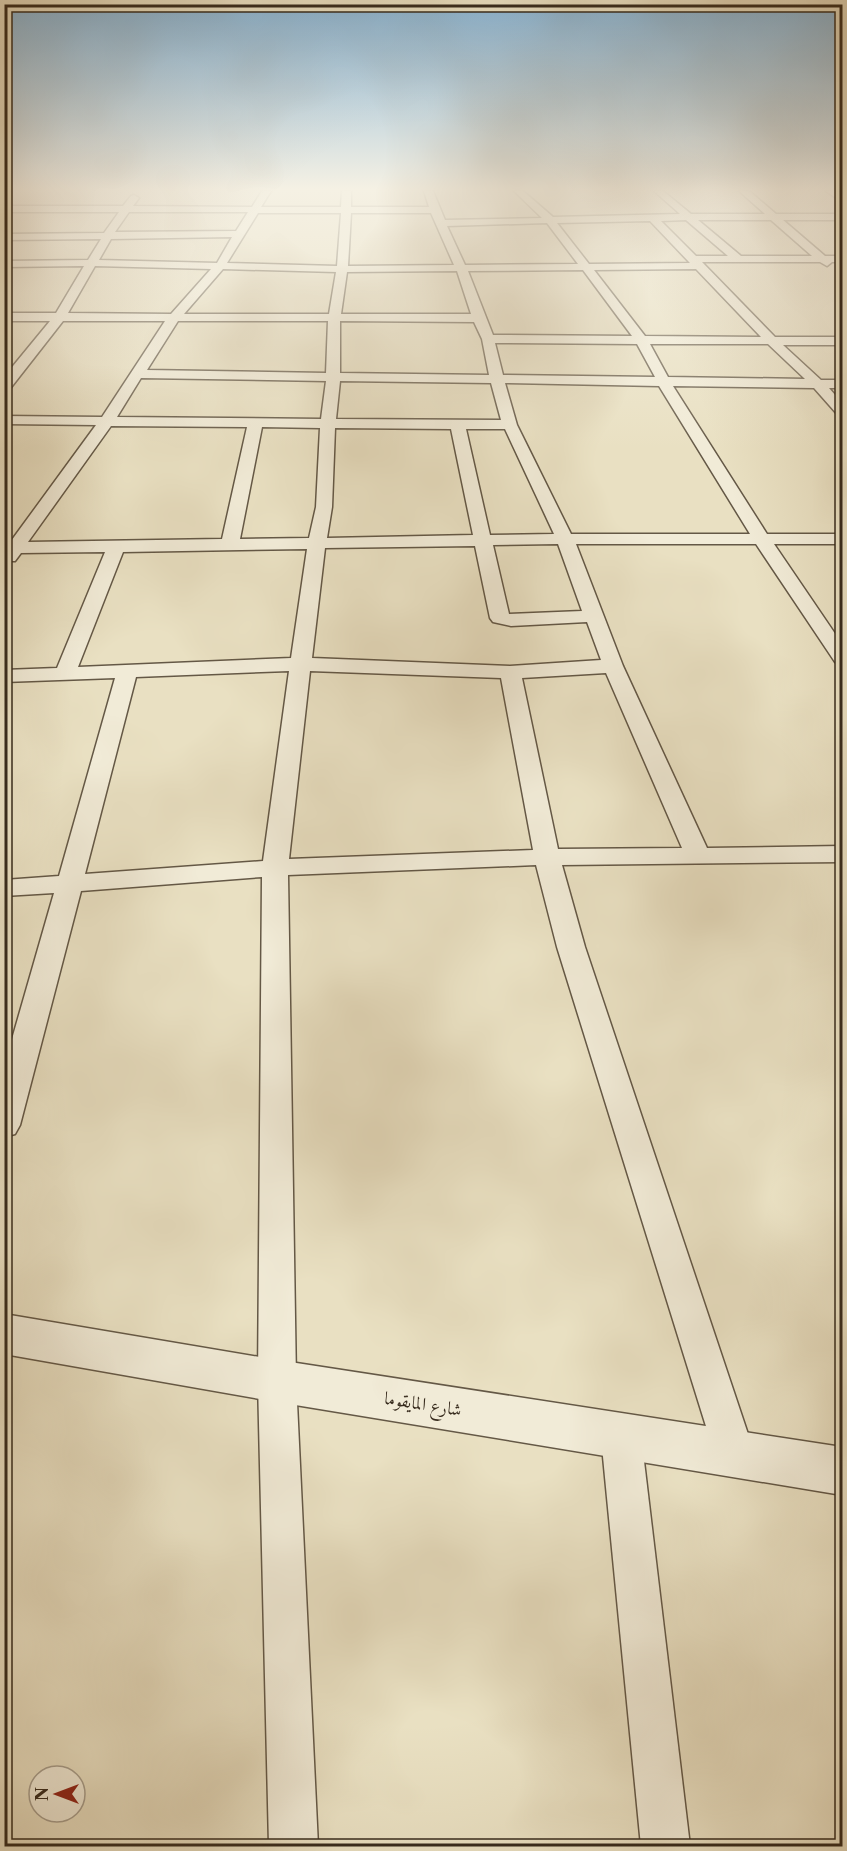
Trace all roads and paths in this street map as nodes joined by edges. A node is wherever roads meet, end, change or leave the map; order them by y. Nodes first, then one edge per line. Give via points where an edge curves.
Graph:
1 (77, 277) edge
2 (210, 277) edge
3 (341, 277) edge
4 (464, 277) edge
5 (595, 277) edge
6 (711, 277) edge
7 (4, 317) edge
8 (60, 317) junction
9 (334, 318) junction
10 (478, 318) junction
11 (173, 319) junction
12 (488, 339) junction
13 (641, 339) junction
14 (772, 341) junction
15 (843, 341) edge
16 (139, 374) junction
17 (333, 378) junction
18 (497, 381) junction
19 (664, 382) junction
20 (818, 384) junction
21 (843, 384) edge
22 (4, 387) edge
23 (843, 411) edge
24 (4, 420) edge
25 (256, 421) junction
26 (106, 422) junction
27 (328, 423) junction
28 (457, 424) junction
29 (510, 424) junction
30 (565, 538) junction
31 (761, 538) junction
32 (843, 539) edge
33 (484, 541) junction
34 (317, 543) junction
35 (230, 545) junction
36 (116, 547) junction
37 (15, 548) junction
38 (4, 563) edge
39 (596, 616) junction
40 (843, 658) edge
41 (300, 664) junction
42 (613, 666) junction
43 (128, 671) junction
44 (510, 672) junction
45 (65, 674) junction
46 (4, 676) edge
47 (697, 854) junction
48 (843, 854) edge
49 (547, 857) junction
50 (275, 868) junction
51 (71, 883) junction
52 (4, 888) edge
53 (4, 1125) edge
54 (4, 1334) edge
55 (277, 1381) junction
56 (621, 1436) junction
57 (734, 1452) junction
58 (843, 1471) edge
59 (294, 1846) edge
60 (666, 1846) edge

1 - 8 street
2 - 11 street
3 - 9 street
4 - 10 street
5 - 13 street
6 - 14 street
7 - 8 street
8 - 11 street
8 - 22 street
9 - 10 street
9 - 11 street
9 - 17 street
10 - 12 street
11 - 16 street
12 - 13 street
12 - 18 street
13 - 14 street
13 - 19 street
14 - 15 street
14 - 20 street
16 - 17 street
16 - 26 street
17 - 18 street
17 - 27 street
18 - 19 street
18 - 29 street
19 - 20 street
19 - 31 street
20 - 21 street
20 - 23 street
24 - 26 street
25 - 26 street
25 - 27 street
25 - 35 street
26 - 37 street
27 - 28 street
27 - 34 street via 324,507
28 - 29 street
28 - 33 street
29 - 30 street
30 - 31 street
30 - 33 street
30 - 39 street
31 - 32 street
31 - 40 street
33 - 34 street
33 - 39 street via 500,618
34 - 35 street
34 - 41 street
35 - 36 street
36 - 37 street
36 - 45 street
37 - 38 street
39 - 42 street
41 - 43 street
41 - 44 street
41 - 50 street
42 - 44 street
42 - 47 street
43 - 45 street
43 - 51 street
44 - 49 street
45 - 46 street
47 - 48 street
47 - 49 street
49 - 50 street
49 - 57 street via 597,1031
50 - 51 street
50 - 55 street
51 - 52 street
51 - 53 street
54 - 55 street, شارع المايقوما
55 - 56 street, شارع المايقوما
55 - 59 street
56 - 57 street, شارع المايقوما
56 - 60 street
57 - 58 street, شارع المايقوما

